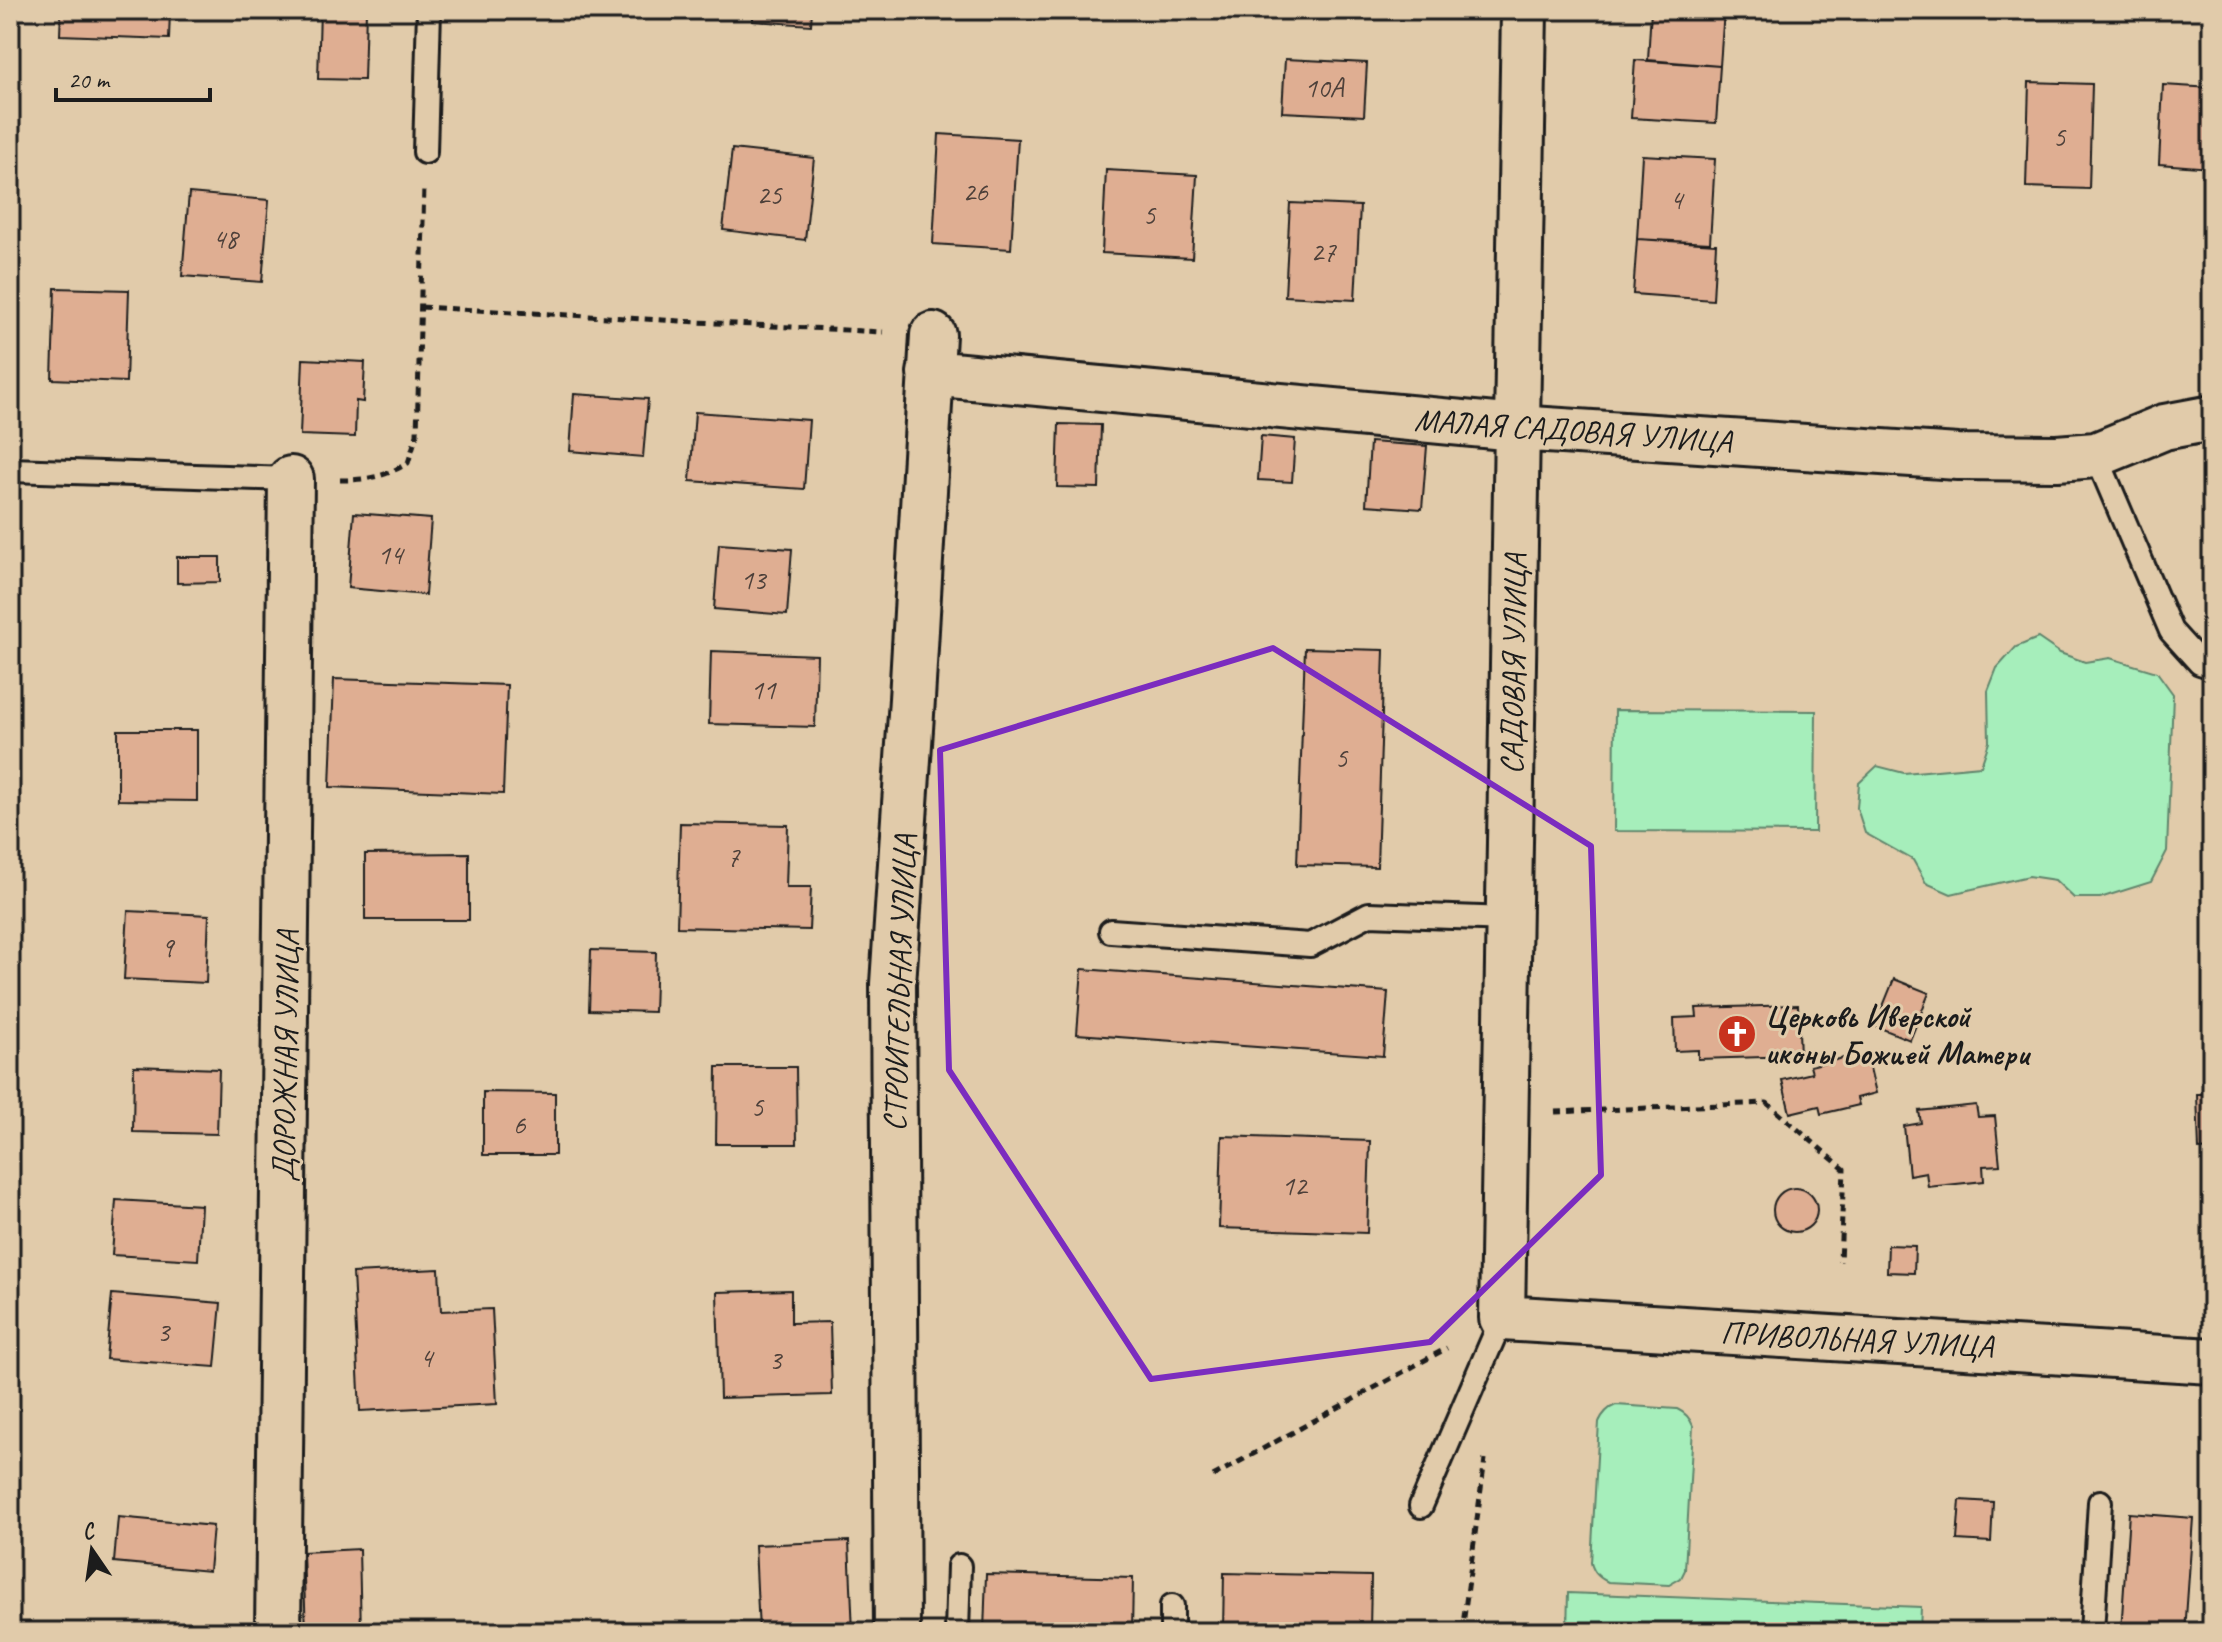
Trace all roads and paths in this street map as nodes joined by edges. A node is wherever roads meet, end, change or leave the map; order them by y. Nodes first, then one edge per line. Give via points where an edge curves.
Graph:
1 (429, 10) edge
2 (1524, 10) edge
3 (425, 152) joint
4 (421, 307) junction
5 (931, 354) junction
6 (2212, 418) edge
7 (1516, 428) junction
8 (2096, 455) junction
9 (10, 470) edge
10 (291, 479) junction
11 (2212, 667) edge
12 (1509, 919) junction
13 (1111, 931) dead end
14 (1506, 1114) junction
15 (1840, 1262) dead end
16 (1502, 1318) junction
17 (2212, 1361) edge
18 (1487, 1446) dead end
19 (1213, 1476) dead end
20 (2100, 1502) dead end
21 (1421, 1506) dead end
22 (959, 1566) dead end
23 (1172, 1606) dead end
24 (278, 1632) edge
25 (897, 1632) edge
26 (957, 1632) edge
27 (1172, 1632) edge
28 (1462, 1632) edge
29 (2092, 1632) edge

1 - 3 lane
2 - 7 street, САДОВАЯ УЛИЦА
3 - 4 path
4 - 5 path
4 - 10 path via 417,434 408,463 388,475 363,480
5 - 7 street, МАЛАЯ САДОВАЯ УЛИЦА
5 - 25 street, СТРОИТЕЛЬНАЯ УЛИЦА via 893,984
6 - 8 street, МАЛАЯ САДОВАЯ УЛИЦА via 2164,427
7 - 8 street, МАЛАЯ САДОВАЯ УЛИЦА via 1958,457
7 - 12 street, САДОВАЯ УЛИЦА
8 - 11 lane via 2171,631 2200,663
9 - 10 lane
10 - 24 street, ДОРОЖНАЯ УЛИЦА
12 - 13 lane via 1369,914 1310,945
12 - 14 street, САДОВАЯ УЛИЦА
14 - 15 path via 1767,1103 1844,1169
14 - 16 street, САДОВАЯ УЛИЦА
16 - 17 street, ПРИВОЛЬНАЯ УЛИЦА
16 - 19 path
16 - 21 lane
18 - 28 path
20 - 29 lane
22 - 26 lane
23 - 27 lane

